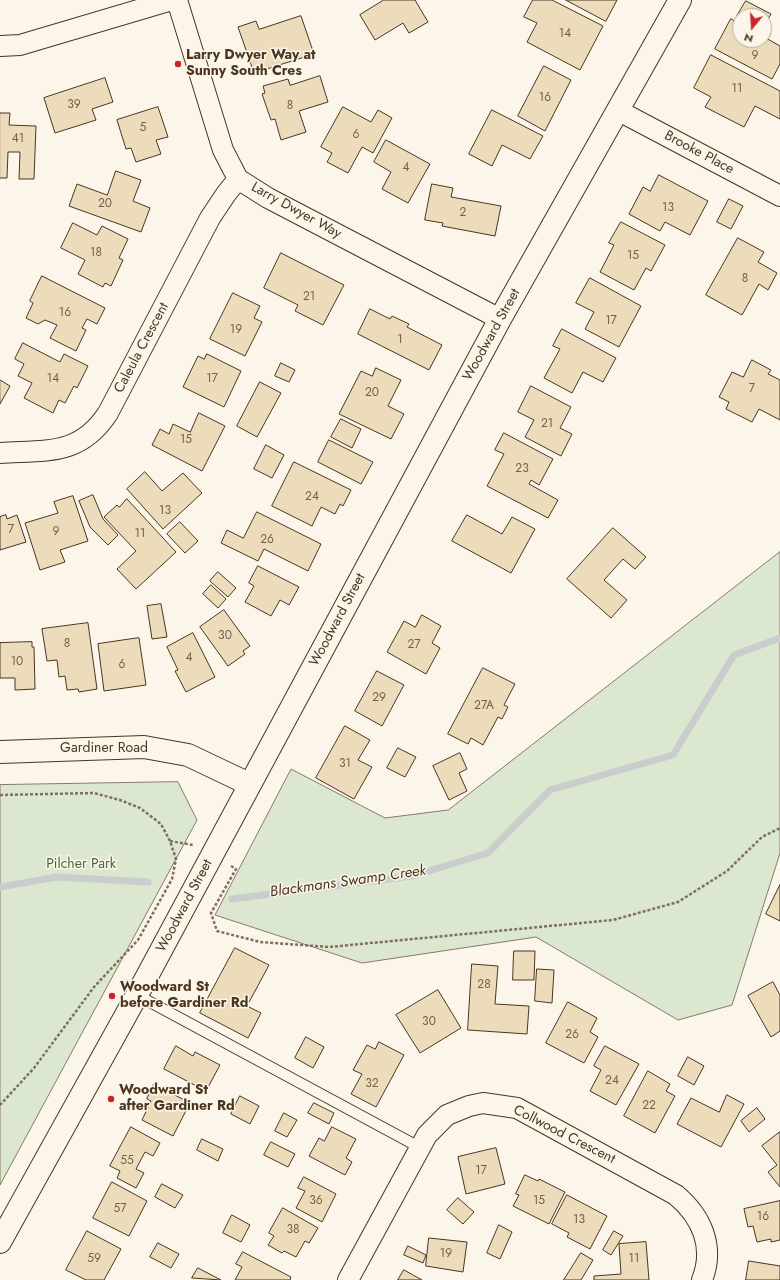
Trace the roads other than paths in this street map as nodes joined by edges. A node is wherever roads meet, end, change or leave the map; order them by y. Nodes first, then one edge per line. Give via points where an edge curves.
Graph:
1 (172, 0) edge
2 (177, 0) edge
3 (680, 0) edge
4 (0, 46) edge
5 (619, 111) junction
6 (238, 179) junction
7 (780, 196) edge
8 (500, 319) junction
9 (0, 453) edge
10 (0, 752) edge
11 (249, 784) junction
12 (137, 995) junction
13 (419, 1147) junction
14 (0, 1242) edge
15 (348, 1280) edge
16 (702, 1280) edge

1 - 4 street via 20,45
2 - 6 street, Larry Dwyer Way via 223,150
3 - 5 street, Woodward Street
5 - 7 street, Brooke Place
5 - 8 street, Woodward Street
6 - 8 street, Larry Dwyer Way via 268,198
6 - 9 street, Caleula Crescent via 210,218 99,427 76,444 57,450
8 - 11 street, Woodward Street
10 - 11 street, Gardiner Road via 144,747 188,755
11 - 12 street, Woodward Street
12 - 13 lane
12 - 14 street, Woodward Street
13 - 15 street, Collwood Crescent
13 - 16 street, Collwood Crescent via 437,1123 458,1109 484,1103 517,1108 676,1195 684,1202 698,1219 707,1242 707,1264

